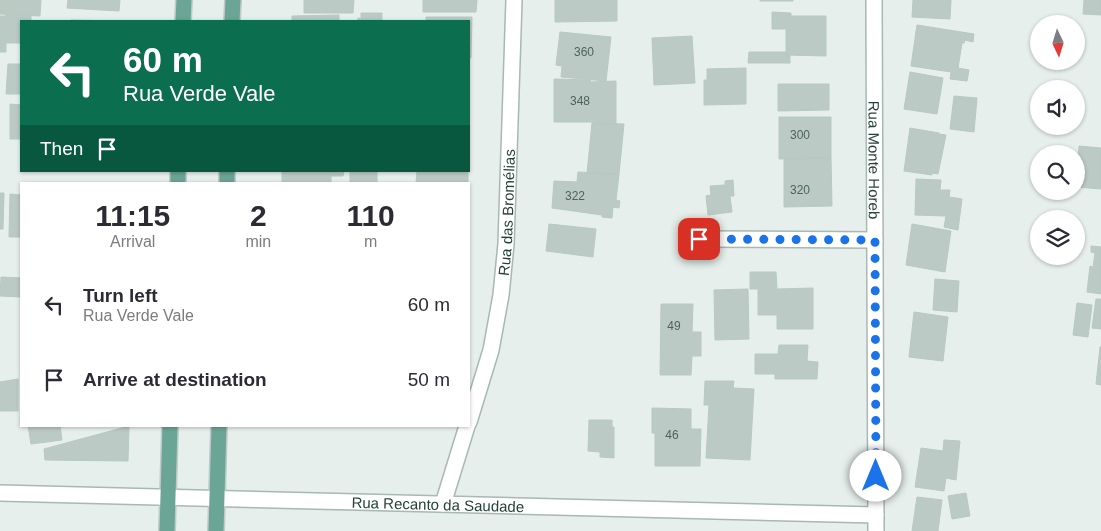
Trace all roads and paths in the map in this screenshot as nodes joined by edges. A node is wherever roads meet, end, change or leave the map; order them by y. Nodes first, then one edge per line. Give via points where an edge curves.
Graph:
1 (184, 0) edge
2 (233, 0) edge
3 (514, 0) edge
4 (874, 0) edge
5 (183, 20) edge
6 (232, 20) edge
7 (699, 239) dead end
8 (875, 240) junction
9 (470, 419) edge
10 (170, 427) edge
11 (219, 427) edge
12 (467, 427) edge
13 (0, 493) edge
14 (168, 497) junction
15 (217, 498) junction
16 (443, 504) junction
17 (876, 515) junction
18 (167, 531) edge
19 (216, 531) edge
20 (876, 531) edge

1 - 5 main road
2 - 6 main road
3 - 9 street, Rua das Bromélias via 506,244 501,295 491,350
4 - 8 street, Rua Monte Horeb
7 - 8 street
8 - 17 street, Rua Monte Horeb
10 - 14 main road
11 - 15 main road
12 - 16 street
13 - 14 street, Rua Recanto da Saudade
14 - 15 street, Rua Recanto da Saudade
14 - 18 main road
15 - 16 street, Rua Recanto da Saudade
15 - 19 main road
16 - 17 street, Rua Recanto da Saudade
17 - 20 street, Rua Monte Horeb

